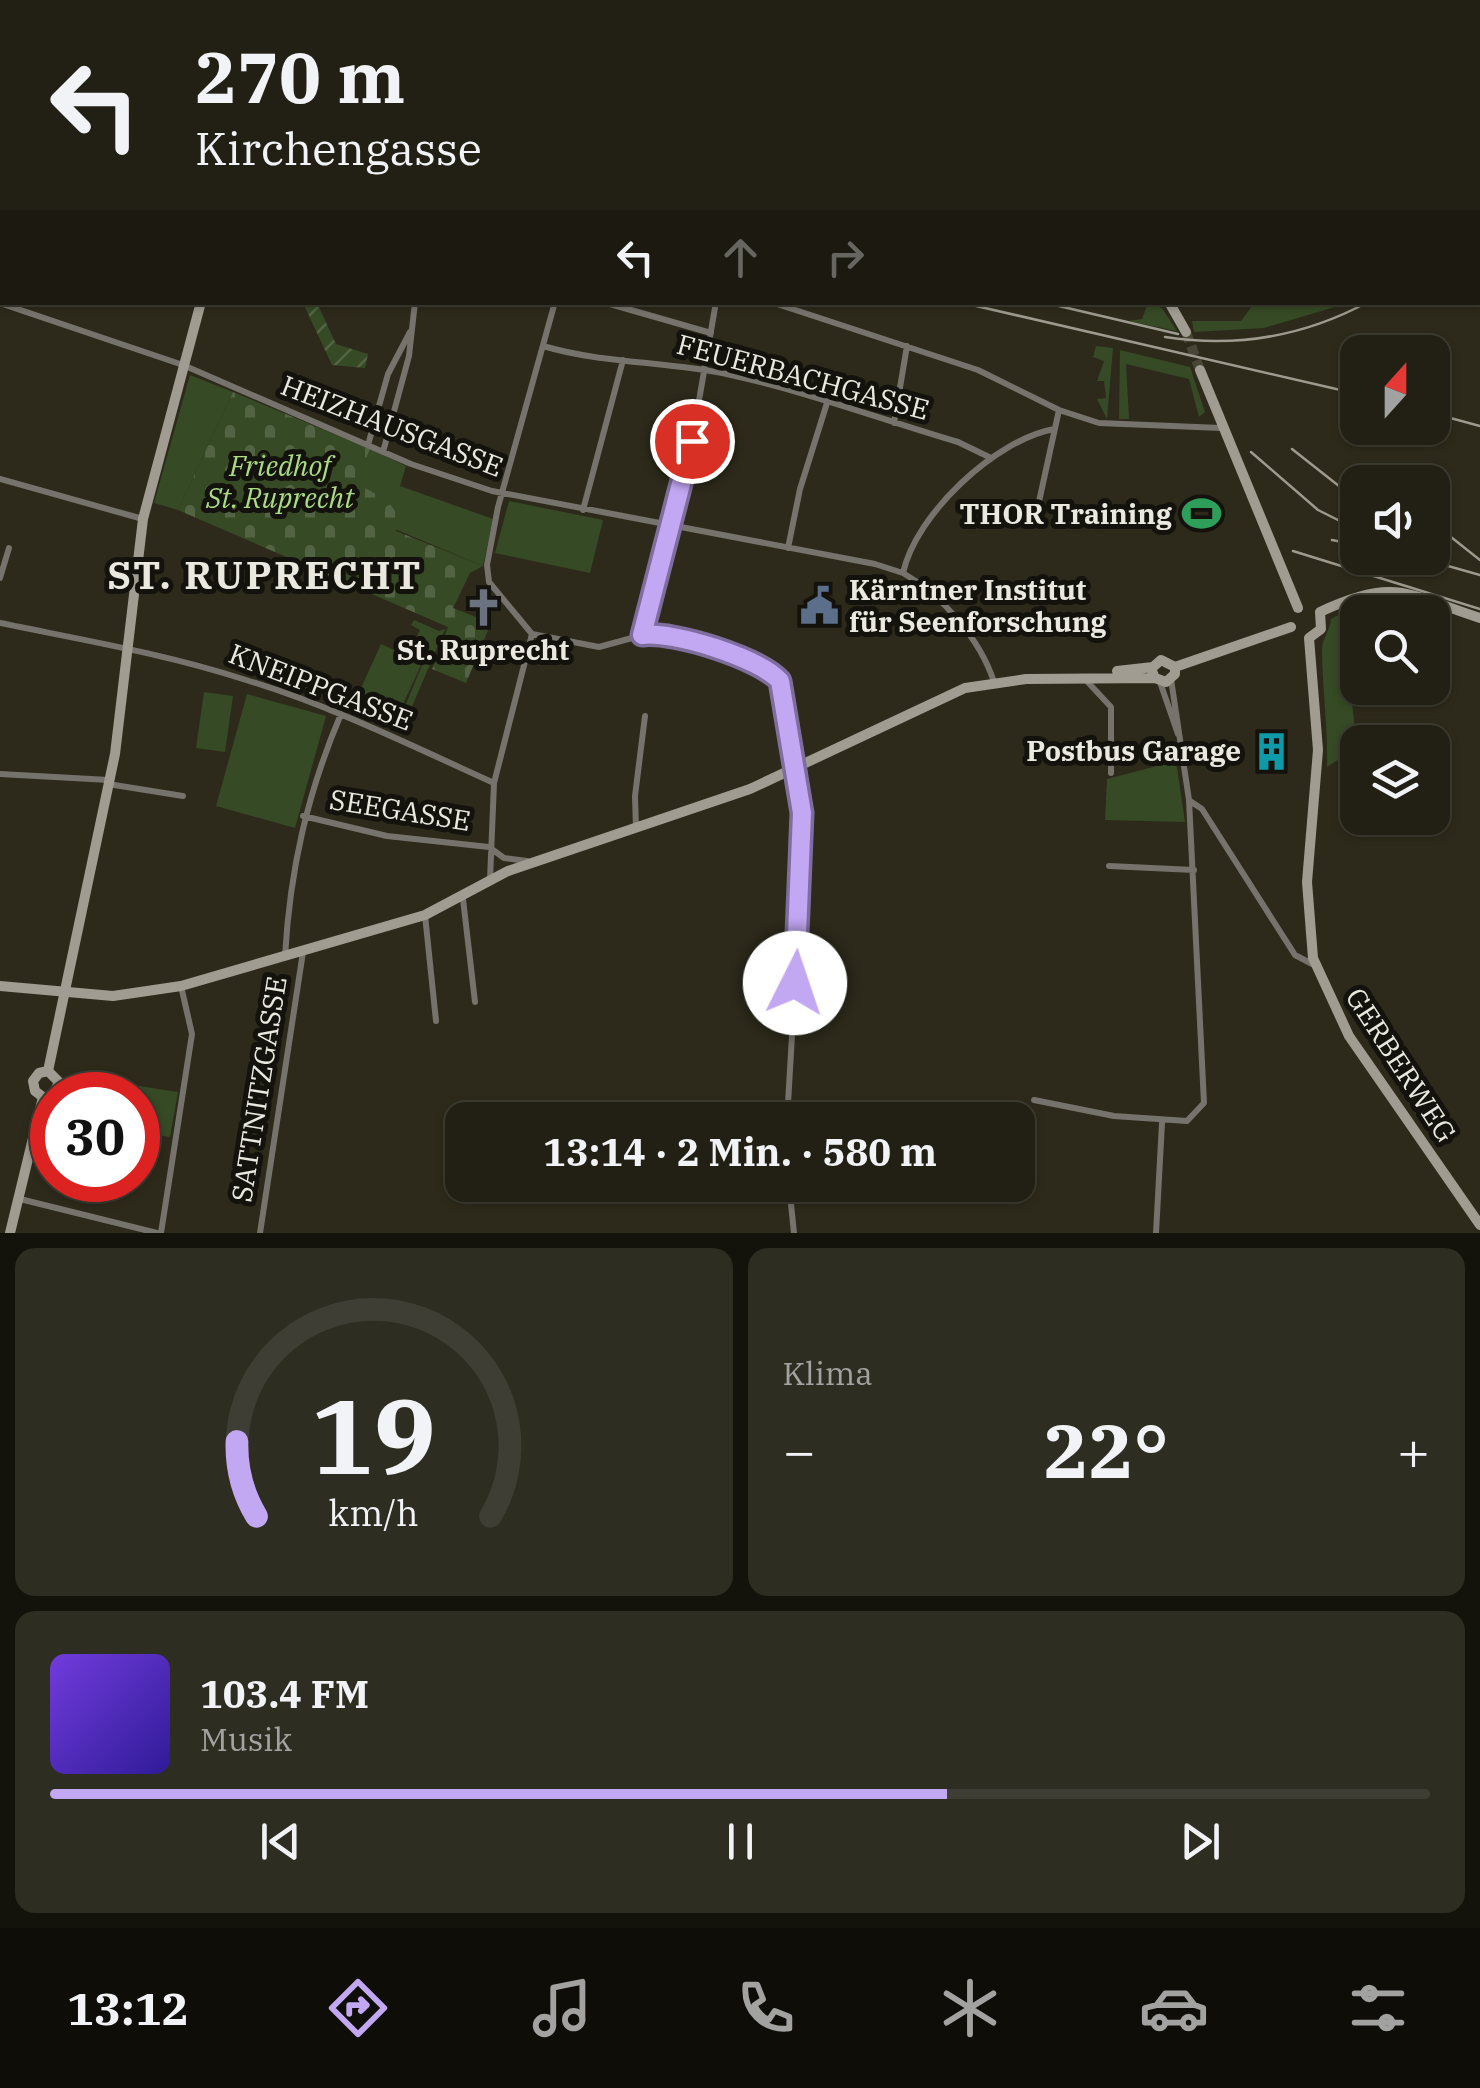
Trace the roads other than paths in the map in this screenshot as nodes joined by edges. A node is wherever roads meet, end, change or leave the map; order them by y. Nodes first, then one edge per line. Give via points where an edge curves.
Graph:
1 (6, 305) edge
2 (200, 305) edge
3 (415, 305) edge
4 (553, 305) edge
5 (613, 305) edge
6 (716, 305) edge
7 (780, 305) edge
8 (1171, 305) edge
9 (411, 330) junction
10 (1186, 332) tunnel mouth
11 (711, 333) junction
12 (543, 346) junction
13 (907, 346) junction
14 (623, 360) junction
15 (184, 365) junction
16 (705, 370) junction
17 (1200, 370) tunnel mouth
18 (827, 403) junction
19 (1059, 410) junction
20 (894, 424) junction
21 (1221, 428) junction
22 (1054, 429) junction
23 (368, 445) junction
24 (383, 452) junction
25 (989, 457) junction
26 (0, 479) edge
27 (502, 494) junction
28 (583, 510) junction
29 (143, 519) junction
30 (1035, 520) dead end
31 (671, 526) junction
32 (9, 548) dead end
33 (788, 548) junction
34 (903, 573) junction
35 (0, 578) edge
36 (1298, 608) junction
37 (1320, 612) junction
38 (1480, 618) edge
39 (0, 624) edge
40 (1291, 627) junction
41 (532, 634) junction
42 (642, 635) junction
43 (1308, 638) junction
44 (126, 649) junction
45 (1175, 667) junction
46 (1088, 676) junction
47 (1160, 676) junction
48 (994, 682) junction
49 (342, 714) junction
50 (645, 716) dead end
51 (796, 767) junction
52 (1111, 773) dead end
53 (0, 774) edge
54 (109, 782) junction
55 (494, 783) junction
56 (184, 796) dead end
57 (1189, 800) junction
58 (303, 816) junction
59 (636, 829) junction
60 (489, 847) junction
61 (538, 861) junction
62 (1109, 866) dead end
63 (1194, 870) junction
64 (490, 882) junction
65 (463, 899) junction
66 (426, 915) junction
67 (304, 952) junction
68 (284, 958) junction
69 (1316, 966) junction
70 (0, 986) edge
71 (181, 986) junction
72 (64, 992) junction
73 (474, 1002) dead end
74 (436, 1021) dead end
75 (48, 1071) joint
76 (44, 1072) edge
77 (1034, 1100) dead end
78 (787, 1102) edge
79 (1162, 1123) junction
80 (30, 1160) edge
81 (18, 1199) junction
82 (791, 1202) edge
83 (1480, 1225) edge
84 (10, 1233) edge
85 (159, 1233) edge
86 (260, 1233) edge
87 (794, 1233) edge
88 (1156, 1233) edge

1 - 15 street, HEIZHAUSGASSE
2 - 15 street
3 - 9 street
4 - 12 street
5 - 11 street
6 - 11 street
7 - 13 street
8 - 10 street
9 - 23 street via 388,374
9 - 24 street
11 - 16 street
12 - 14 street, FEUERBACHGASSE
12 - 27 street
13 - 19 street via 1000,379
13 - 20 street
14 - 16 street, FEUERBACHGASSE
14 - 28 street
15 - 23 street, HEIZHAUSGASSE
15 - 29 street
16 - 18 street, FEUERBACHGASSE
16 - 31 street
17 - 21 street
18 - 20 street, FEUERBACHGASSE
18 - 33 street
19 - 21 street via 1099,424
19 - 22 street
20 - 25 street, FEUERBACHGASSE
21 - 36 street
22 - 25 street via 1024,436
22 - 30 street
23 - 24 street, HEIZHAUSGASSE
24 - 27 street, HEIZHAUSGASSE
25 - 34 street via 912,540
26 - 29 street
27 - 28 street, HEIZHAUSGASSE
27 - 41 street via 489,582
28 - 31 street, HEIZHAUSGASSE
29 - 44 street
31 - 33 street, HEIZHAUSGASSE
31 - 42 street
32 - 35 street
33 - 34 street, HEIZHAUSGASSE
34 - 48 street via 960,623 986,658
36 - 37 street
36 - 40 street
37 - 38 street via 1386,589
37 - 43 street via 1321,629
39 - 44 street, KNEIPPGASSE
40 - 43 street
40 - 45 street
41 - 42 street via 599,647
41 - 55 street
42 - 51 street via 677,637 775,675
43 - 69 street, GERBERWEG via 1318,750 1307,919
44 - 49 street, KNEIPPGASSE via 243,678
44 - 54 street
45 - 47 street
45 - 47 street via 1161,660
46 - 47 street
46 - 48 street
46 - 52 street via 1111,707
47 - 57 street
48 - 51 street via 965,688
49 - 55 street, KNEIPPGASSE
49 - 58 street
50 - 59 street
51 - 59 street
51 - 78 street via 802,867
53 - 54 street
54 - 56 street
54 - 72 street
55 - 60 street
57 - 63 street
57 - 69 street via 1202,809 1296,955
58 - 60 street, SEEGASSE via 387,836
58 - 68 street
59 - 61 street
60 - 61 street, SEEGASSE via 512,860
60 - 64 street
61 - 64 street
62 - 63 street
63 - 79 street via 1206,1092 1188,1121
64 - 65 street
65 - 66 street
65 - 73 street
66 - 67 street
66 - 74 street
67 - 68 street
67 - 86 street, SATTNITZGASSE
68 - 71 street
69 - 83 street, GERBERWEG via 1349,1036
70 - 72 street
71 - 72 street via 113,996
71 - 85 street via 192,1034
72 - 75 street
75 - 76 street
77 - 79 street
79 - 88 street
80 - 81 street
81 - 84 street
81 - 85 street
82 - 87 street

